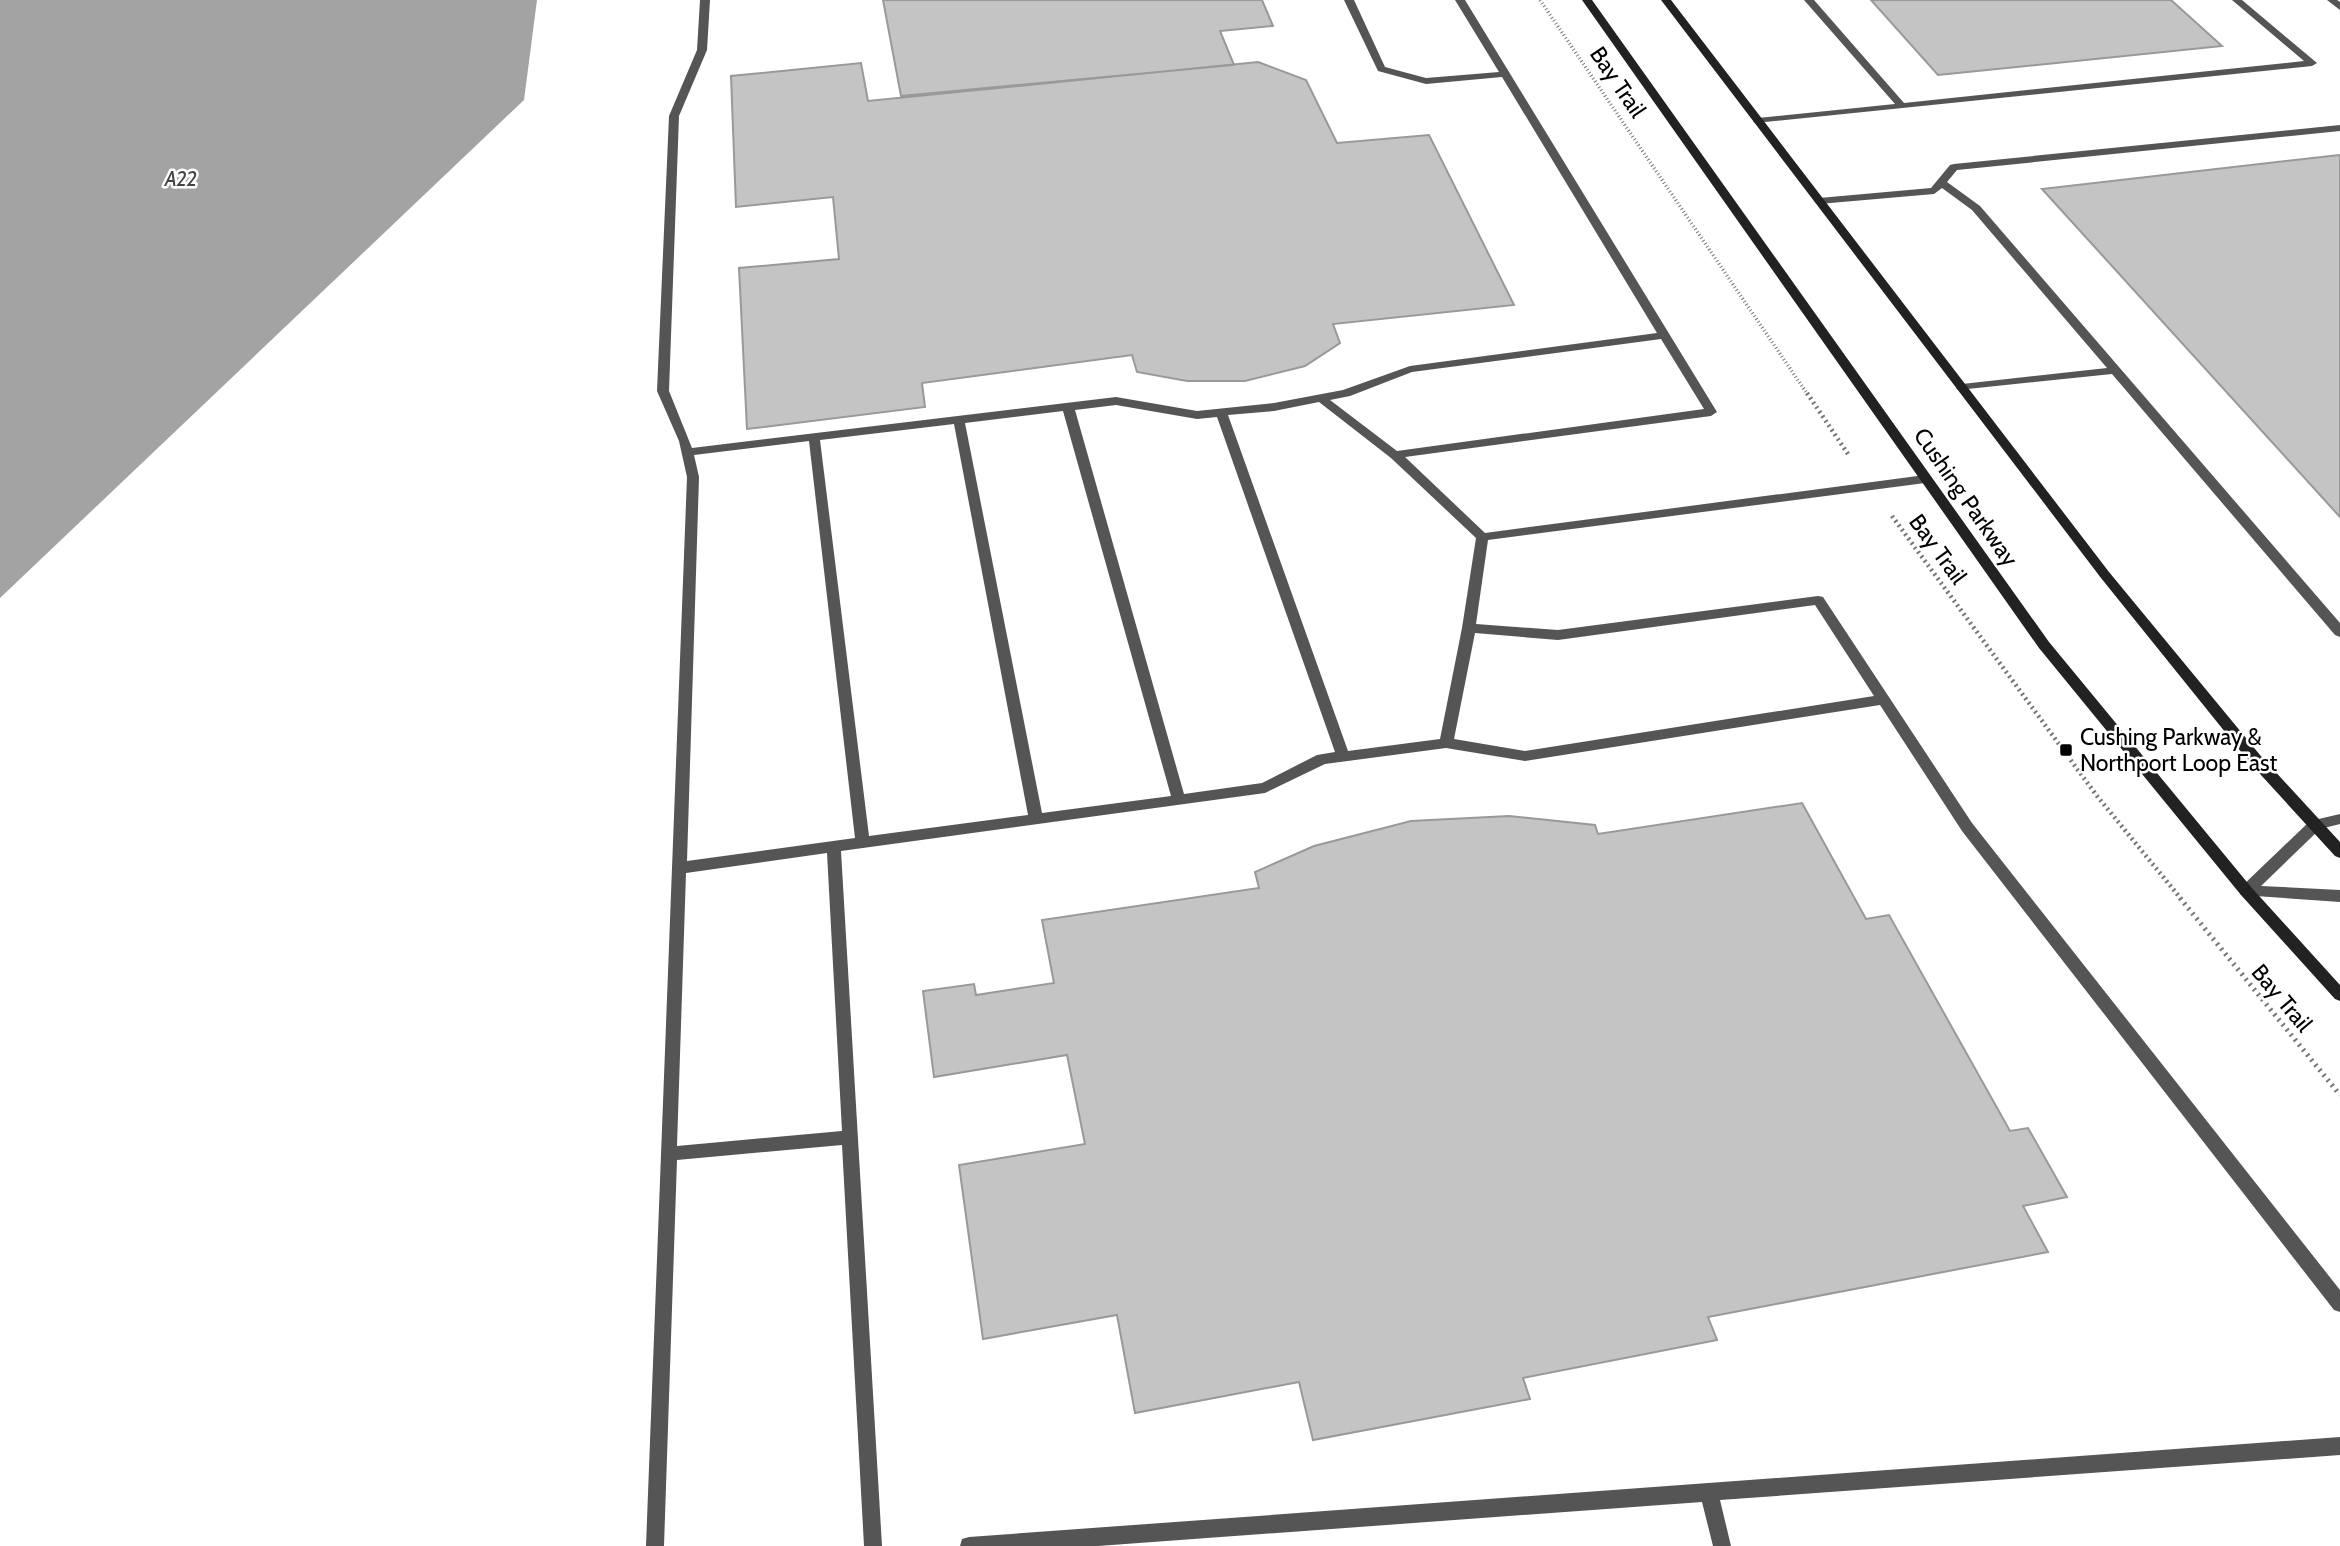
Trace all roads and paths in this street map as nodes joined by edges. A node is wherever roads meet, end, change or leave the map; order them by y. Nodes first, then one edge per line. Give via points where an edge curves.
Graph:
1 (705, 0) edge
2 (1349, 0) edge
3 (1460, 0) edge
4 (1540, 0) edge
5 (1587, 0) edge
6 (1666, 0) edge
7 (1809, 0) edge
8 (2237, 0) edge
9 (2332, 0) edge
10 (2340, 6) edge
11 (1505, 74) junction
12 (1902, 106) junction
13 (1758, 121) junction
14 (2340, 128) edge
15 (1941, 182) junction
16 (1819, 201) junction
17 (1664, 335) junction
18 (2115, 370) junction
19 (1962, 388) junction
20 (1321, 398) junction
21 (1068, 407) junction
22 (1221, 412) junction
23 (959, 420) junction
24 (814, 437) junction
25 (687, 452) junction
26 (1395, 455) junction
27 (1924, 479) junction
28 (1870, 486) junction
29 (1482, 537) junction
30 (1469, 628) junction
31 (2340, 632) edge
32 (1883, 700) junction
33 (1446, 743) junction
34 (1343, 756) junction
35 (1179, 800) junction
36 (1036, 819) junction
37 (2340, 819) edge
38 (2315, 825) junction
39 (863, 843) junction
40 (834, 847) junction
41 (2340, 852) edge
42 (679, 868) junction
43 (2246, 891) junction
44 (2340, 897) edge
45 (2340, 995) edge
46 (2340, 1095) edge
47 (851, 1137) junction
48 (669, 1154) junction
49 (2340, 1304) edge
50 (2340, 1446) edge
51 (1709, 1492) junction
52 (655, 1546) edge
53 (873, 1546) edge
54 (969, 1546) edge
55 (1722, 1546) edge

1 - 25 street via 702,50 674,116 664,350 663,391
2 - 11 street via 1381,69 1426,81
3 - 11 street
4 - 28 path, Bay Trail
5 - 27 main road, Cushing Parkway
6 - 13 main road
7 - 12 street
8 - 12 street via 2312,64
9 - 10 street
11 - 17 street
12 - 13 street
13 - 16 main road
14 - 15 street via 1954,167
15 - 16 street via 1934,191
15 - 18 street via 1976,208
16 - 19 main road
17 - 20 street via 1409,369
17 - 26 street via 1711,412
18 - 19 street
18 - 31 street
19 - 38 main road via 2105,575
20 - 22 street
20 - 26 street
21 - 22 street via 1115,401 1197,415
21 - 23 street
21 - 35 street
22 - 34 street
23 - 24 street
23 - 36 street
24 - 25 street
24 - 39 street
25 - 42 street via 693,477
26 - 29 street
27 - 28 street
27 - 43 main road, Cushing Parkway via 2044,645
28 - 29 street
28 - 46 path, Bay Trail via 2097,796
29 - 30 street
30 - 32 street via 1558,635 1818,600
30 - 33 street
32 - 33 street via 1525,755
32 - 49 street via 1967,827
33 - 34 street
34 - 35 street via 1322,759 1265,788
35 - 36 street
36 - 39 street
37 - 38 street
38 - 41 main road
38 - 43 street
39 - 40 street
40 - 42 street
40 - 47 street
42 - 48 street
43 - 44 street
43 - 45 main road, Cushing Parkway
47 - 48 street
47 - 53 street
48 - 52 street
50 - 51 street
51 - 54 street
51 - 55 street

